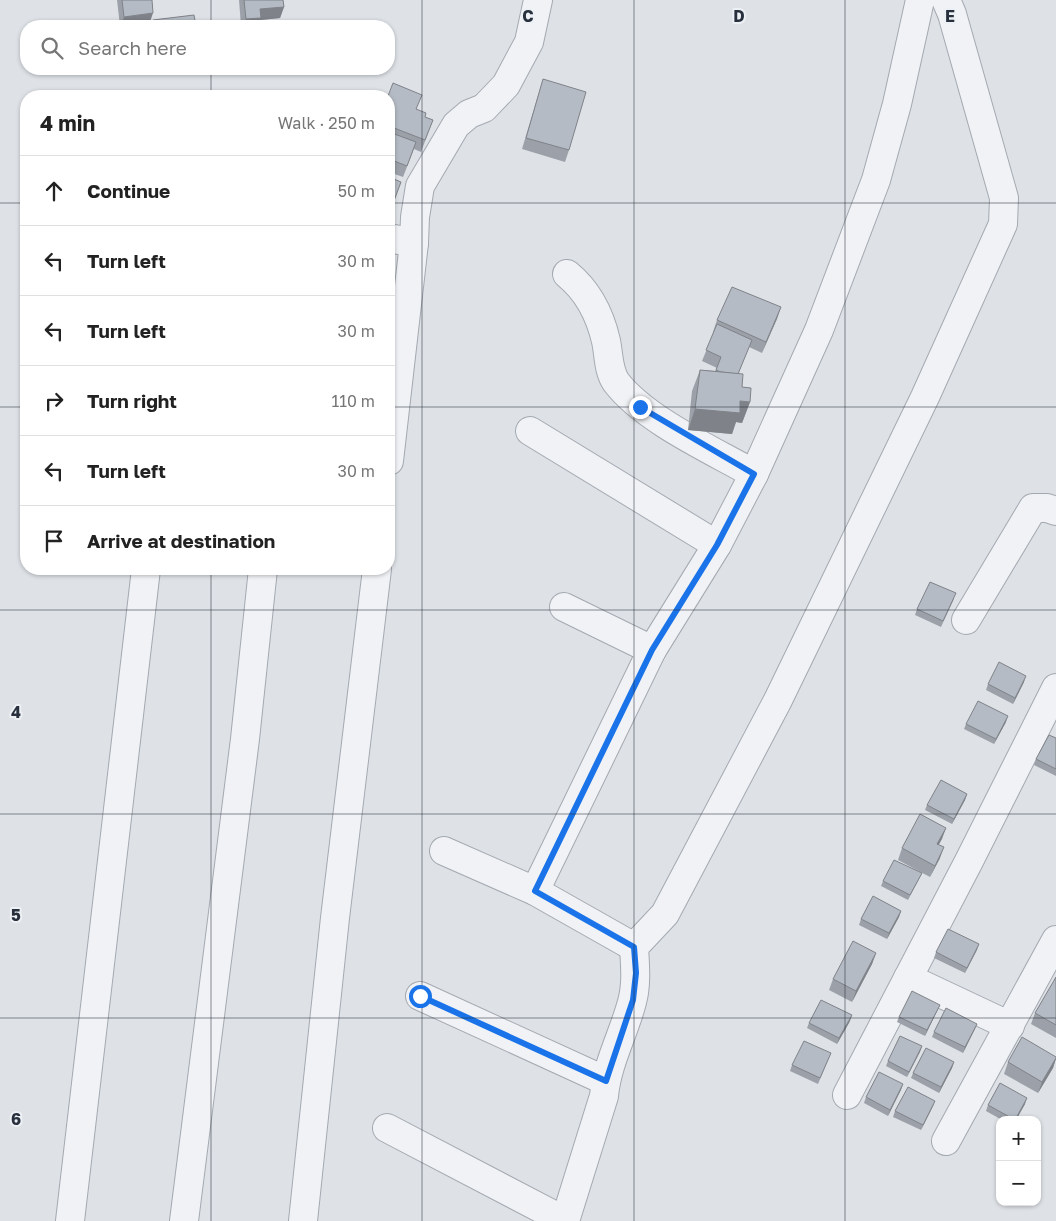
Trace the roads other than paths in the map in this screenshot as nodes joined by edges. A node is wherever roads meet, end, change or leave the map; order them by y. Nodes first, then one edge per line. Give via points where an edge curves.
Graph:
1 (538, 0) edge
2 (920, 0) edge
3 (946, 0) edge
4 (401, 240) edge
5 (567, 274) dead end
6 (395, 350) edge
7 (530, 431) dead end
8 (754, 474) junction
9 (1056, 511) edge
10 (717, 545) junction
11 (145, 575) edge
12 (262, 575) edge
13 (376, 575) edge
14 (564, 607) dead end
15 (966, 620) dead end
16 (652, 650) junction
17 (1056, 688) edge
18 (444, 851) dead end
19 (535, 891) junction
20 (1056, 940) edge
21 (634, 947) junction
22 (908, 978) junction
23 (420, 996) dead end
24 (1010, 1026) junction
25 (606, 1081) junction
26 (846, 1095) dead end
27 (387, 1128) dead end
28 (946, 1141) dead end
29 (70, 1221) edge
30 (184, 1221) edge
31 (303, 1221) edge
32 (565, 1221) edge

1 - 4 street via 529,42 506,85 484,108 469,114 456,125 420,186 415,217
2 - 8 street via 876,180 819,330
3 - 21 street via 1004,198 1003,224 925,397 778,700 665,914
4 - 6 street
5 - 8 street via 590,299 616,382 640,407
7 - 10 street
8 - 10 street
9 - 15 street via 1033,508
10 - 16 street
11 - 29 street
12 - 30 street via 245,740
13 - 31 street
14 - 16 street
16 - 19 street
17 - 22 street
18 - 19 street
19 - 21 street
20 - 24 street
21 - 25 street via 633,1000
22 - 24 street
22 - 26 street
23 - 25 street
24 - 28 street
25 - 32 street
27 - 32 street

